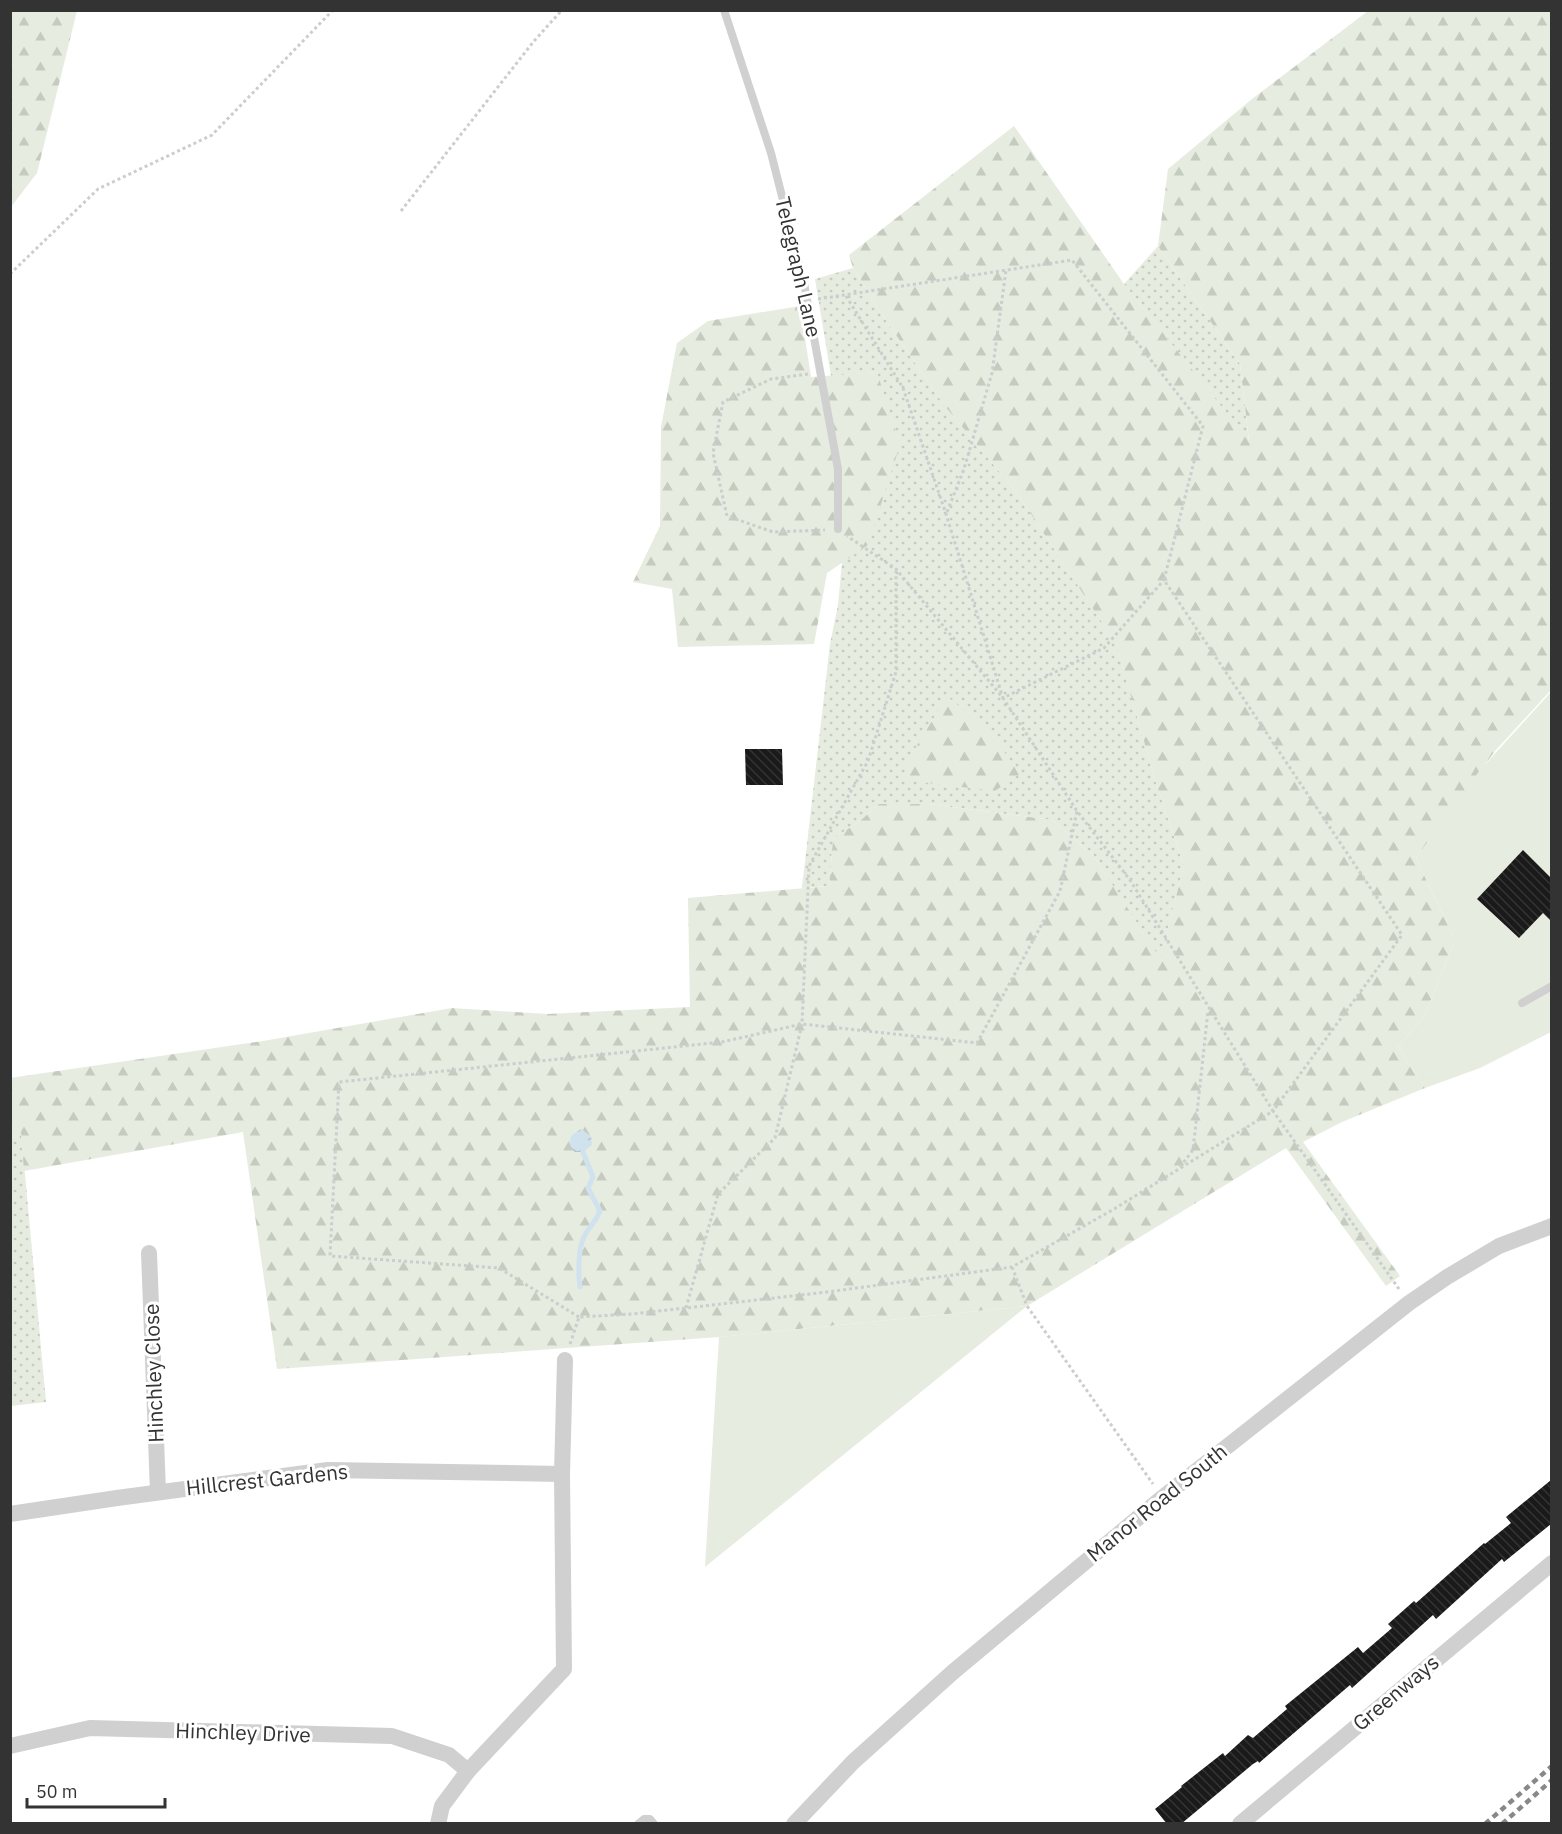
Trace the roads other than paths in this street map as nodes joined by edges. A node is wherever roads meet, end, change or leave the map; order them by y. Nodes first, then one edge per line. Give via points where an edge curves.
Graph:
1 (724, 10) edge
2 (838, 529) road end
3 (1551, 986) edge
4 (1522, 1003) dead end
5 (1551, 1226) edge
6 (149, 1253) dead end
7 (565, 1360) road end
8 (562, 1474) junction
9 (158, 1492) junction
10 (10, 1514) edge
11 (1551, 1563) edge
12 (10, 1746) edge
13 (468, 1771) junction
14 (438, 1824) edge
15 (638, 1824) edge
16 (654, 1824) edge
17 (794, 1824) edge
18 (1240, 1824) edge

1 - 2 lane, Telegraph Lane via 771,153 807,301 838,469
3 - 4 lane
5 - 17 street, Manor Road South via 1499,1246 1447,1276 1162,1498 945,1680 853,1762
6 - 9 street, Hinchley Close
7 - 8 street
8 - 9 street, Hillcrest Gardens via 328,1470
8 - 13 street via 564,1669
9 - 10 street, Hillcrest Gardens
11 - 18 street, Greenways
12 - 13 street, Hinchley Drive via 90,1728 393,1736 449,1755
13 - 14 street via 442,1806
15 - 16 lane via 644,1819

